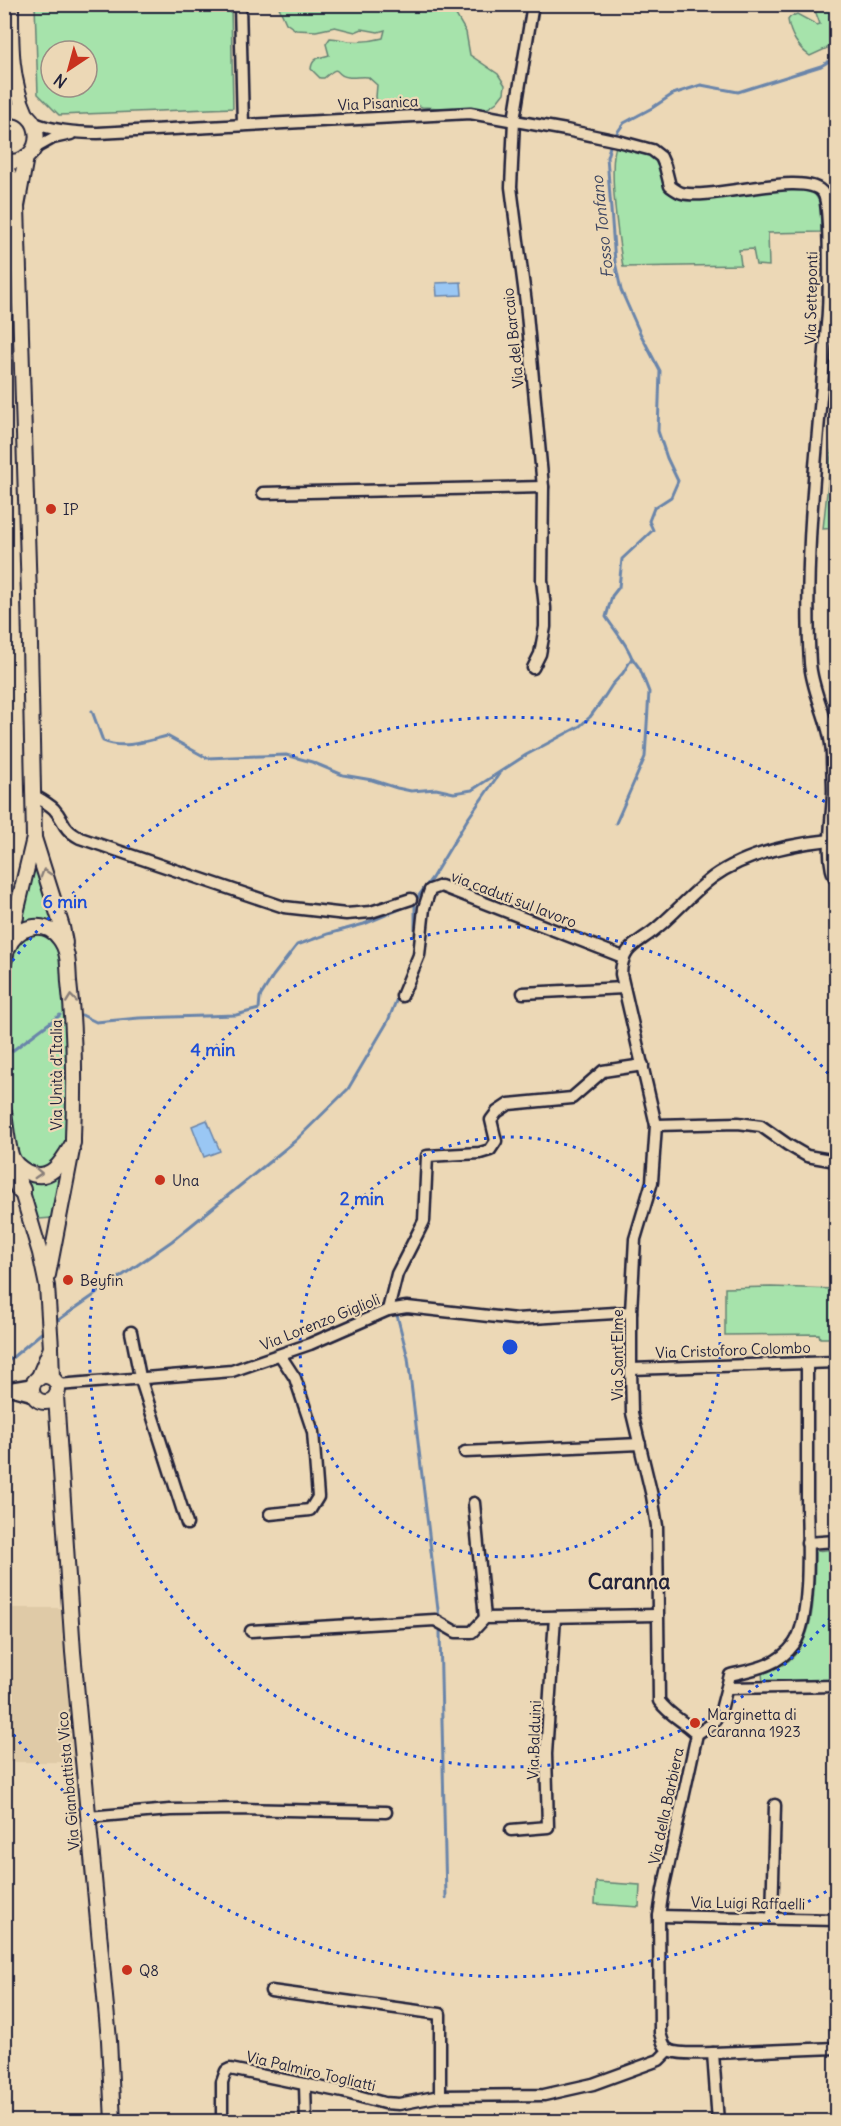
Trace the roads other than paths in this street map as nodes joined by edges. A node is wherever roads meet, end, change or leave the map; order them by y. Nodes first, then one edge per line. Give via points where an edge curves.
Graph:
1 (11, 4) edge
2 (240, 4) edge
3 (533, 4) edge
4 (11, 57) junction
5 (4, 105) edge
6 (4, 111) edge
7 (30, 118) junction
8 (514, 120) junction
9 (243, 125) junction
10 (77, 133) junction
11 (30, 153) junction
12 (4, 162) edge
13 (17, 206) junction
14 (543, 487) junction
15 (262, 493) dead end
16 (533, 668) dead end
17 (834, 743) edge
18 (33, 795) junction
19 (34, 838) junction
20 (830, 840) junction
21 (837, 880) edge
22 (411, 899) dead end
23 (14, 917) joint
24 (6, 942) edge
25 (66, 948) junction
26 (622, 959) junction
27 (4, 962) edge
28 (624, 988) junction
29 (523, 993) dead end
30 (402, 996) dead end
31 (643, 1065) junction
32 (4, 1112) edge
33 (656, 1125) junction
34 (73, 1143) junction
35 (8, 1155) edge
36 (837, 1161) edge
37 (21, 1190) joint
38 (47, 1286) junction
39 (388, 1310) junction
40 (631, 1312) junction
41 (131, 1332) dead end
42 (280, 1355) junction
43 (837, 1362) edge
44 (807, 1363) junction
45 (631, 1368) junction
46 (140, 1377) junction
47 (7, 1389) edge
48 (45, 1389) junction
49 (640, 1444) junction
50 (465, 1452) dead end
51 (474, 1503) dead end
52 (270, 1514) dead end
53 (187, 1524) dead end
54 (837, 1541) edge
55 (807, 1543) junction
56 (657, 1615) junction
57 (555, 1617) junction
58 (485, 1618) junction
59 (251, 1631) dead end
60 (837, 1686) edge
61 (727, 1689) junction
62 (697, 1734) junction
63 (775, 1805) dead end
64 (386, 1812) dead end
65 (88, 1817) junction
66 (511, 1830) dead end
67 (659, 1916) junction
68 (772, 1918) junction
69 (837, 1920) edge
70 (271, 1991) dead end
71 (837, 2048) edge
72 (669, 2050) junction
73 (713, 2053) junction
74 (305, 2084) junction
75 (440, 2097) junction
76 (113, 2121) edge
77 (222, 2121) edge
78 (306, 2121) edge
79 (718, 2121) edge

1 - 4 main road
2 - 9 street
3 - 8 street, Via del Barcaio
4 - 5 main road
4 - 7 main road via 18,94
6 - 7 main road via 16,110
7 - 10 street, Via Pisanica via 47,128
7 - 11 main road, Via Unità d'Italia via 37,140
8 - 9 street, Via Pisanica via 470,114
8 - 14 street, Via del Barcaio via 511,194 526,303
8 - 17 street, Via Setteponti via 652,150 661,157 670,186 680,193 698,195 788,184 815,186 824,194 828,306 808,573 810,666
9 - 10 street, Via Pisanica
10 - 11 street, Via Pisanica via 52,138
11 - 12 main road
11 - 13 main road, Via Unità d'Italia
12 - 13 main road
13 - 18 main road, Via Unità d'Italia
14 - 15 street
14 - 16 street, Via del Barcaio via 545,627
17 - 20 street
18 - 19 main road, Via Unità d'Italia
18 - 22 street via 57,811 63,826 80,838 284,907 346,914 371,912
19 - 23 main road, Via Unità d'Italia
25 -> 19 main road, Via Unità d'Italia
20 - 21 street
20 - 26 street via 780,848 715,875 626,951
23 - 24 highway
24 - 25 main road via 37,926 54,932
24 - 27 main road
34 -> 25 main road, Via Unità d'Italia via 75,1050
26 - 28 street, Via Sant'Elme
26 - 30 street, via caduti sul lavoro via 441,886 430,890 419,955
28 - 29 street
28 - 31 street, Via Sant'Elme
31 - 33 street, Via Sant'Elme
31 - 39 street via 603,1071 572,1098 509,1104 491,1120 496,1141 490,1150 427,1156 424,1221 397,1274
32 - 35 main road
33 - 36 street via 761,1126 807,1156
33 - 40 street, Via Sant'Elme via 652,1182 635,1239
35 -> 34 main road, Via Unità d'Italia via 25,1171 41,1176 56,1169
34 - 38 main road
35 - 37 highway
37 - 38 main road
38 - 48 main road, Via Gianbattista Vico via 51,1348
39 - 40 street, Via Lorenzo Giglioli via 407,1307 516,1319
39 - 42 street, Via Lorenzo Giglioli
40 - 45 street, Via Sant'Elme
41 - 46 street
42 - 46 street, Via Lorenzo Giglioli via 232,1371
42 - 52 street via 295,1378 313,1432 318,1497 310,1510
43 - 44 street, Via Cristoforo Colombo
44 - 45 street, Via Cristoforo Colombo
44 - 55 street, Via della Barbiera
45 - 49 street, Via Sant'Elme via 632,1413
46 - 48 street, Via Lorenzo Giglioli
46 - 53 street
47 - 48 street, Via Lorenzo Giglioli
48 - 65 main road, Via Gianbattista Vico via 58,1438
49 - 50 street
49 - 56 street, Via Sant'Elme via 657,1526
51 - 58 street
54 - 55 street
55 - 61 street, Via della Barbiera via 804,1618 795,1643 774,1663 730,1676
56 - 57 street
56 - 62 street, Via Sant'Elme via 659,1701 669,1714
57 - 58 street
57 - 66 street, Via Balduini via 546,1754 548,1827
58 - 59 street via 472,1632 456,1632 435,1620
60 - 61 street
61 - 62 street, Via della Barbiera via 713,1723
62 - 67 street, Via della Barbiera
63 - 68 street
64 - 65 street via 170,1810
65 - 76 main road, Via Gianbattista Vico
67 - 68 street, Via Luigi Raffaelli
67 - 72 street, Via della Barbiera via 660,2033
68 - 69 street, Via Luigi Raffaelli
70 - 75 street via 440,2014
71 - 73 street
72 - 73 street
72 - 75 street, Via Palmiro Togliatti via 659,2060 570,2091
73 - 79 street
74 - 75 street, Via Palmiro Togliatti via 384,2103
74 - 77 street, Via Palmiro Togliatti via 230,2069 222,2082
74 - 78 street

